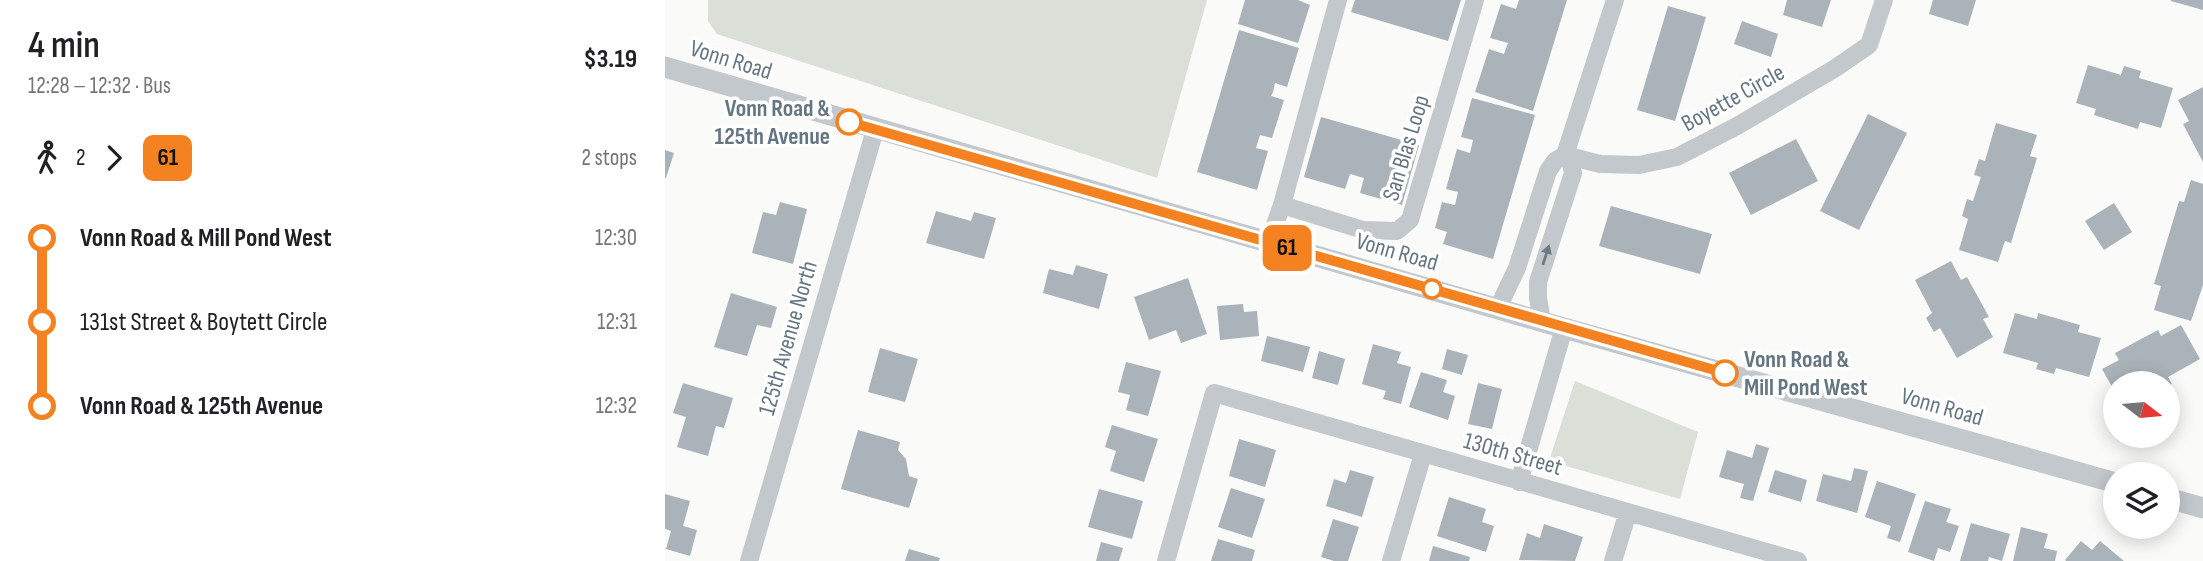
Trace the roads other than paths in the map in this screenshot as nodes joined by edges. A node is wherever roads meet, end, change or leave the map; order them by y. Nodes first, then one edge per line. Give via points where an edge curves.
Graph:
1 (1338, 0) edge
2 (1475, 0) edge
3 (1615, 0) edge
4 (1884, 0) edge
5 (665, 67) edge
6 (875, 130) junction
7 (1565, 155) junction
8 (1282, 205) junction
9 (1269, 242) junction
10 (1497, 308) junction
11 (1542, 321) junction
12 (1564, 328) junction
13 (1423, 454) junction
14 (2103, 479) edge
15 (1518, 482) junction
16 (2180, 501) edge
17 (2203, 508) edge
18 (1627, 512) junction
19 (749, 561) edge
20 (1166, 561) edge
21 (1391, 561) edge
22 (1613, 561) edge
23 (1798, 561) edge

1 - 8 street
2 - 8 street, San Blas Loop via 1410,220 1397,231 1363,230
3 - 7 street
4 - 7 street, Boyette Circle via 1869,45 1835,69 1677,157 1639,165 1600,164
5 - 6 street, Vonn Road
6 - 9 street, Vonn Road
6 - 19 street, 125th Avenue North
7 - 10 street via 1548,171 1517,268
11 -> 7 street via 1538,282 1573,173
8 - 9 street
9 - 10 street, Vonn Road
10 - 11 street, Vonn Road
11 - 12 street, Vonn Road
12 - 14 street, Vonn Road
12 - 15 street
13 - 15 street, 130th Street
13 - 20 street, 130th Street via 1214,393
13 - 21 street
15 - 18 street, 130th Street
16 - 17 street
18 - 22 street
18 - 23 street, 130th Street

